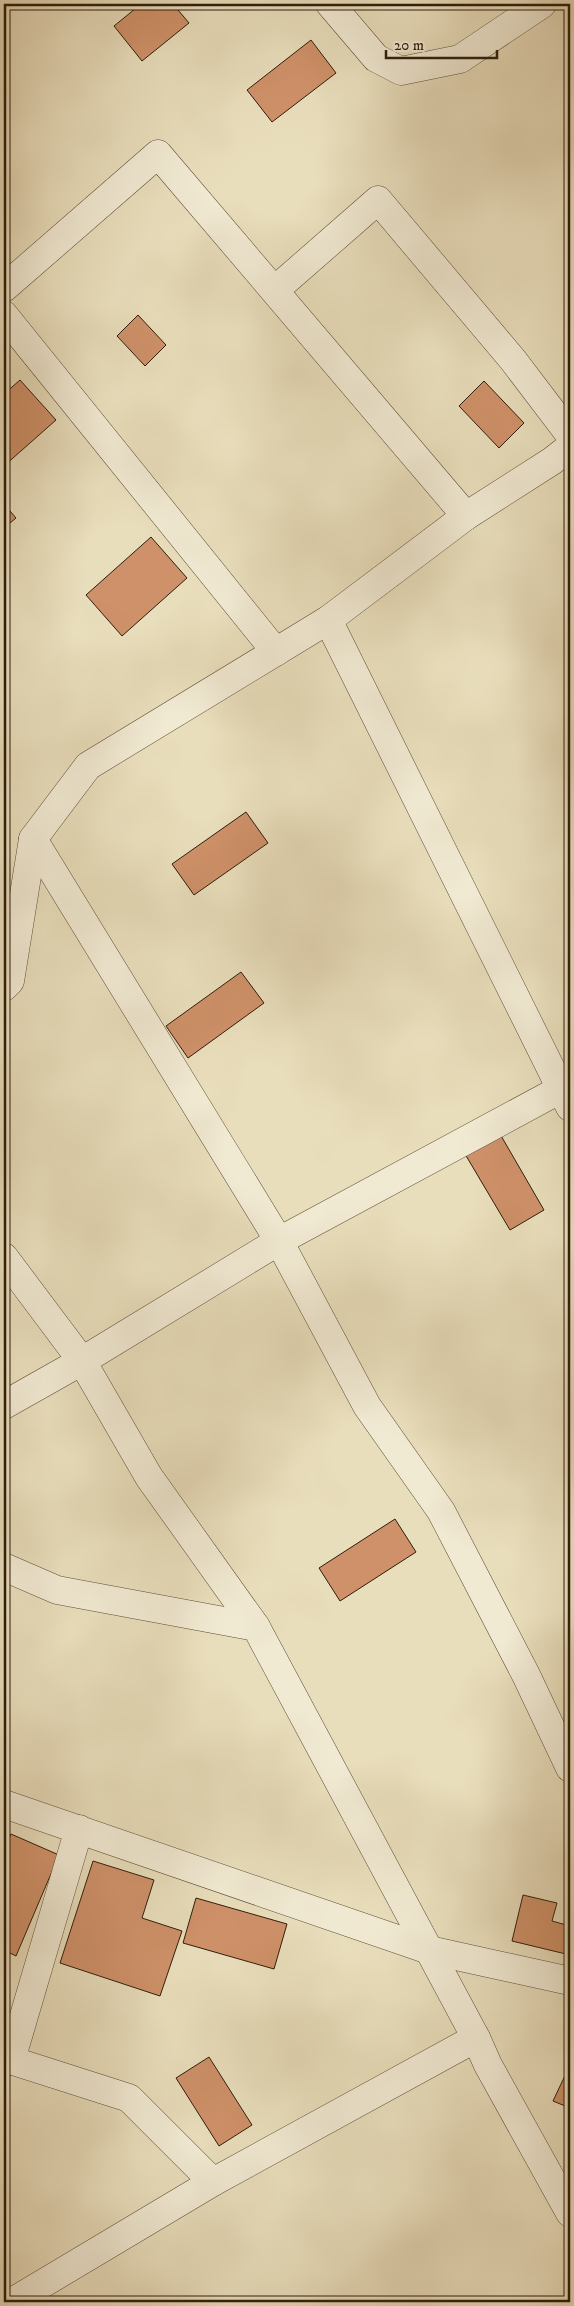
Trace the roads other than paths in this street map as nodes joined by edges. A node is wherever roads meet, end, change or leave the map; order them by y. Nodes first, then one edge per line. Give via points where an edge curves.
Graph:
1 (330, 4) edge
2 (542, 4) edge
3 (4, 288) edge
4 (275, 290) junction
5 (4, 315) edge
6 (570, 435) edge
7 (570, 447) edge
8 (466, 516) junction
9 (328, 620) junction
10 (276, 652) junction
11 (33, 839) junction
12 (4, 987) edge
13 (566, 1098) edge
14 (279, 1241) junction
15 (4, 1257) edge
16 (82, 1361) junction
17 (4, 1405) edge
18 (4, 1568) edge
19 (256, 1627) junction
20 (570, 1768) edge
21 (4, 1804) edge
22 (79, 1829) junction
23 (429, 1950) junction
24 (570, 1981) edge
25 (476, 2038) junction
26 (6, 2060) edge
27 (213, 2182) junction
28 (570, 2213) edge
29 (12, 2302) edge

1 - 2 street via 376,58 401,71 460,59
3 - 4 street via 158,154
4 - 6 street via 378,200 513,360
4 - 8 street
5 - 10 street
7 - 8 street
8 - 9 street
9 - 10 street
9 - 13 street
10 - 11 street via 88,766
11 - 12 street via 10,980
11 - 14 street
13 - 14 street
14 - 16 street
14 - 20 street via 367,1406 441,1511
15 - 16 street
16 - 17 street
16 - 19 street via 149,1477
18 - 19 street via 57,1590
19 - 23 street
21 - 22 street
22 - 23 street
22 - 26 street
23 - 24 street
23 - 25 street
25 - 27 street
25 - 28 street
26 - 27 street via 129,2098
27 - 29 street

